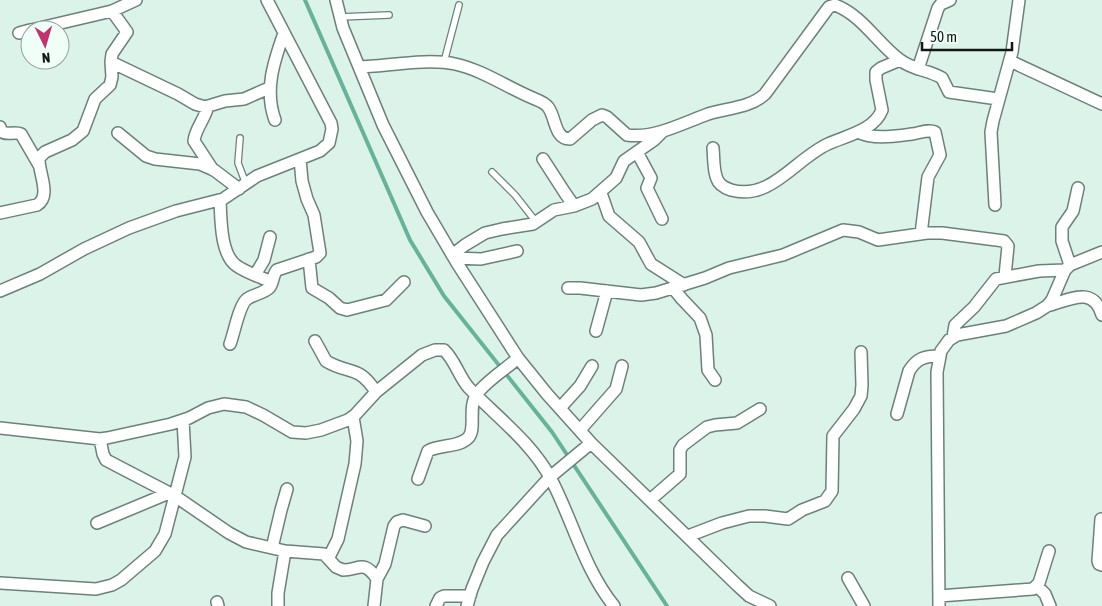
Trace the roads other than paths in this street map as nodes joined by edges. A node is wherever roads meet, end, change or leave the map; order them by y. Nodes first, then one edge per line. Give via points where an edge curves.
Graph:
1 (136, 0) edge
2 (267, 0) edge
3 (336, 0) edge
4 (950, 0) edge
5 (1019, 0) edge
6 (460, 5) dead end
7 (116, 6) edge
8 (389, 15) dead end
9 (340, 17) junction
10 (66, 20) edge
11 (284, 33) junction
12 (900, 60) junction
13 (1010, 61) junction
14 (111, 62) junction
15 (444, 62) junction
16 (359, 67) junction
17 (918, 69) junction
18 (269, 88) junction
19 (998, 99) junction
20 (1102, 104) edge
21 (208, 106) junction
22 (274, 120) dead end
23 (0, 127) edge
24 (663, 130) junction
25 (858, 132) junction
26 (118, 133) dead end
27 (240, 138) dead end
28 (713, 148) dead end
29 (637, 152) junction
30 (300, 159) junction
31 (543, 159) dead end
32 (39, 165) junction
33 (214, 170) junction
34 (492, 172) dead end
35 (242, 186) junction
36 (1078, 188) dead end
37 (601, 193) junction
38 (220, 200) junction
39 (995, 205) dead end
40 (574, 206) junction
41 (0, 214) edge
42 (662, 218) dead end
43 (538, 223) junction
44 (921, 234) junction
45 (270, 237) dead end
46 (517, 251) dead end
47 (1102, 252) edge
48 (453, 257) junction
49 (309, 259) junction
50 (1067, 268) junction
51 (255, 275) junction
52 (1005, 276) junction
53 (272, 282) junction
54 (404, 282) dead end
55 (679, 286) junction
56 (568, 288) dead end
57 (0, 291) edge
58 (608, 291) junction
59 (1100, 302) edge
60 (1048, 306) junction
61 (1102, 315) edge
62 (596, 331) dead end
63 (953, 337) junction
64 (315, 340) dead end
65 (230, 344) dead end
66 (861, 352) dead end
67 (939, 356) junction
68 (518, 358) junction
69 (592, 366) dead end
70 (622, 366) dead end
71 (715, 380) dead end
72 (481, 390) junction
73 (376, 392) junction
74 (560, 408) junction
75 (760, 409) dead end
76 (897, 414) dead end
77 (353, 416) junction
78 (183, 420) junction
79 (0, 428) edge
80 (580, 430) junction
81 (100, 439) junction
82 (588, 445) junction
83 (554, 475) junction
84 (418, 480) dead end
85 (287, 489) dead end
86 (172, 495) junction
87 (650, 500) junction
88 (1101, 519) edge
89 (97, 523) dead end
90 (425, 526) dead end
91 (688, 536) junction
92 (272, 548) junction
93 (286, 551) junction
94 (1049, 551) dead end
95 (329, 557) junction
96 (1102, 565) edge
97 (848, 578) dead end
98 (377, 579) junction
99 (0, 583) edge
100 (1037, 586) junction
101 (468, 601) edge
102 (939, 601) edge
103 (608, 603) edge
104 (278, 606) edge
105 (374, 606) edge
106 (436, 606) edge
107 (770, 606) edge
108 (864, 606) edge
109 (1050, 606) edge

1 - 7 street
2 - 11 street
3 - 9 street
4 - 17 street via 938,8
5 - 13 street
6 - 15 lane
7 - 10 street
7 - 14 street via 127,32 114,50
8 - 9 lane
9 - 16 street
11 - 18 street via 274,60
11 - 30 street via 332,129 325,147
12 - 17 street
12 - 24 street via 860,21 832,6 760,99
12 - 25 street via 876,72 882,110 877,118
13 - 19 street
13 - 20 street
14 - 21 street via 195,104
14 - 32 street via 110,85 95,99 83,131 41,155
15 - 16 street
15 - 24 street via 482,73 545,104 564,139 570,139 602,115 627,135
16 - 48 street via 383,125
17 - 19 street via 942,78 952,94
18 - 21 street via 244,99
18 - 22 street
19 - 39 street via 991,132
21 - 33 street via 194,141
23 - 32 street via 5,134 21,134
24 - 29 street
25 - 28 street via 817,149 773,184 752,192 722,186 716,175
25 - 44 street via 878,136 935,132 940,155 928,177
26 - 33 street via 146,156 200,164
27 - 35 lane via 238,163
29 - 37 street via 624,161 616,178
29 - 42 street via 650,178 647,188
30 - 35 street via 257,176
30 - 49 street via 302,181 314,215 320,250 319,256
31 - 40 street
32 - 41 street via 44,194 41,202
33 - 35 street
34 - 43 lane
35 - 38 street
36 - 50 street via 1073,211 1062,227
37 - 40 street
37 - 55 street via 609,216 638,242 651,264
38 - 51 street via 227,255 235,266
38 - 57 street via 128,228
40 - 43 street via 554,210
43 - 48 street via 490,231
44 - 52 street via 942,233 1004,241 1008,246
44 - 55 street via 878,240 843,230 783,255 729,268
45 - 51 street via 264,260
46 - 48 street via 481,259
47 - 50 street
48 - 68 street
49 - 53 street via 277,270
49 - 54 street via 312,288 344,310 386,300
50 - 52 street
50 - 60 street
51 - 53 street
52 - 63 street via 993,282 955,325
53 - 65 street via 269,288 244,302
55 - 58 street via 641,295
55 - 71 street via 682,299 700,318 706,335 708,370
56 - 58 street
58 - 62 street
59 - 60 street via 1084,297
59 - 61 street
60 - 63 street via 1006,326
63 - 67 street via 943,346
64 - 73 street via 326,361 362,374
66 - 91 street via 860,396 833,436 832,491 825,502 788,519 749,516
67 - 76 street via 922,358 913,364
67 - 102 street
68 - 72 street
68 - 74 street
69 - 74 street via 580,386
70 - 80 street via 616,390
72 - 73 street via 464,380 447,353 440,350 428,351
72 - 83 street
72 - 84 street via 471,406 470,436 460,443 428,451
73 - 77 street
74 - 80 street
75 - 87 street via 737,423 712,425 683,445 680,474
77 - 78 street via 321,430 299,433 246,407 229,405 216,405
77 - 95 street via 357,440 355,464 338,539
78 - 81 street
78 - 86 street via 185,457
79 - 81 street
80 - 82 street
81 - 86 street via 106,460
82 - 83 street
82 - 87 street
83 - 101 street via 497,535
83 - 103 street via 576,536
85 - 92 street
86 - 89 street
86 - 92 street via 236,538
86 - 99 street via 165,534 155,551 112,585 96,589
87 - 91 street
88 - 96 street via 1098,561
90 - 98 street via 403,520 397,522 383,571
91 - 107 street via 749,596
92 - 93 street
93 - 95 street
93 - 104 street
94 - 100 street
95 - 98 street via 340,570 359,566 369,570
97 - 108 street
98 - 105 street
100 - 102 street
100 - 109 street
101 - 106 street via 444,596

